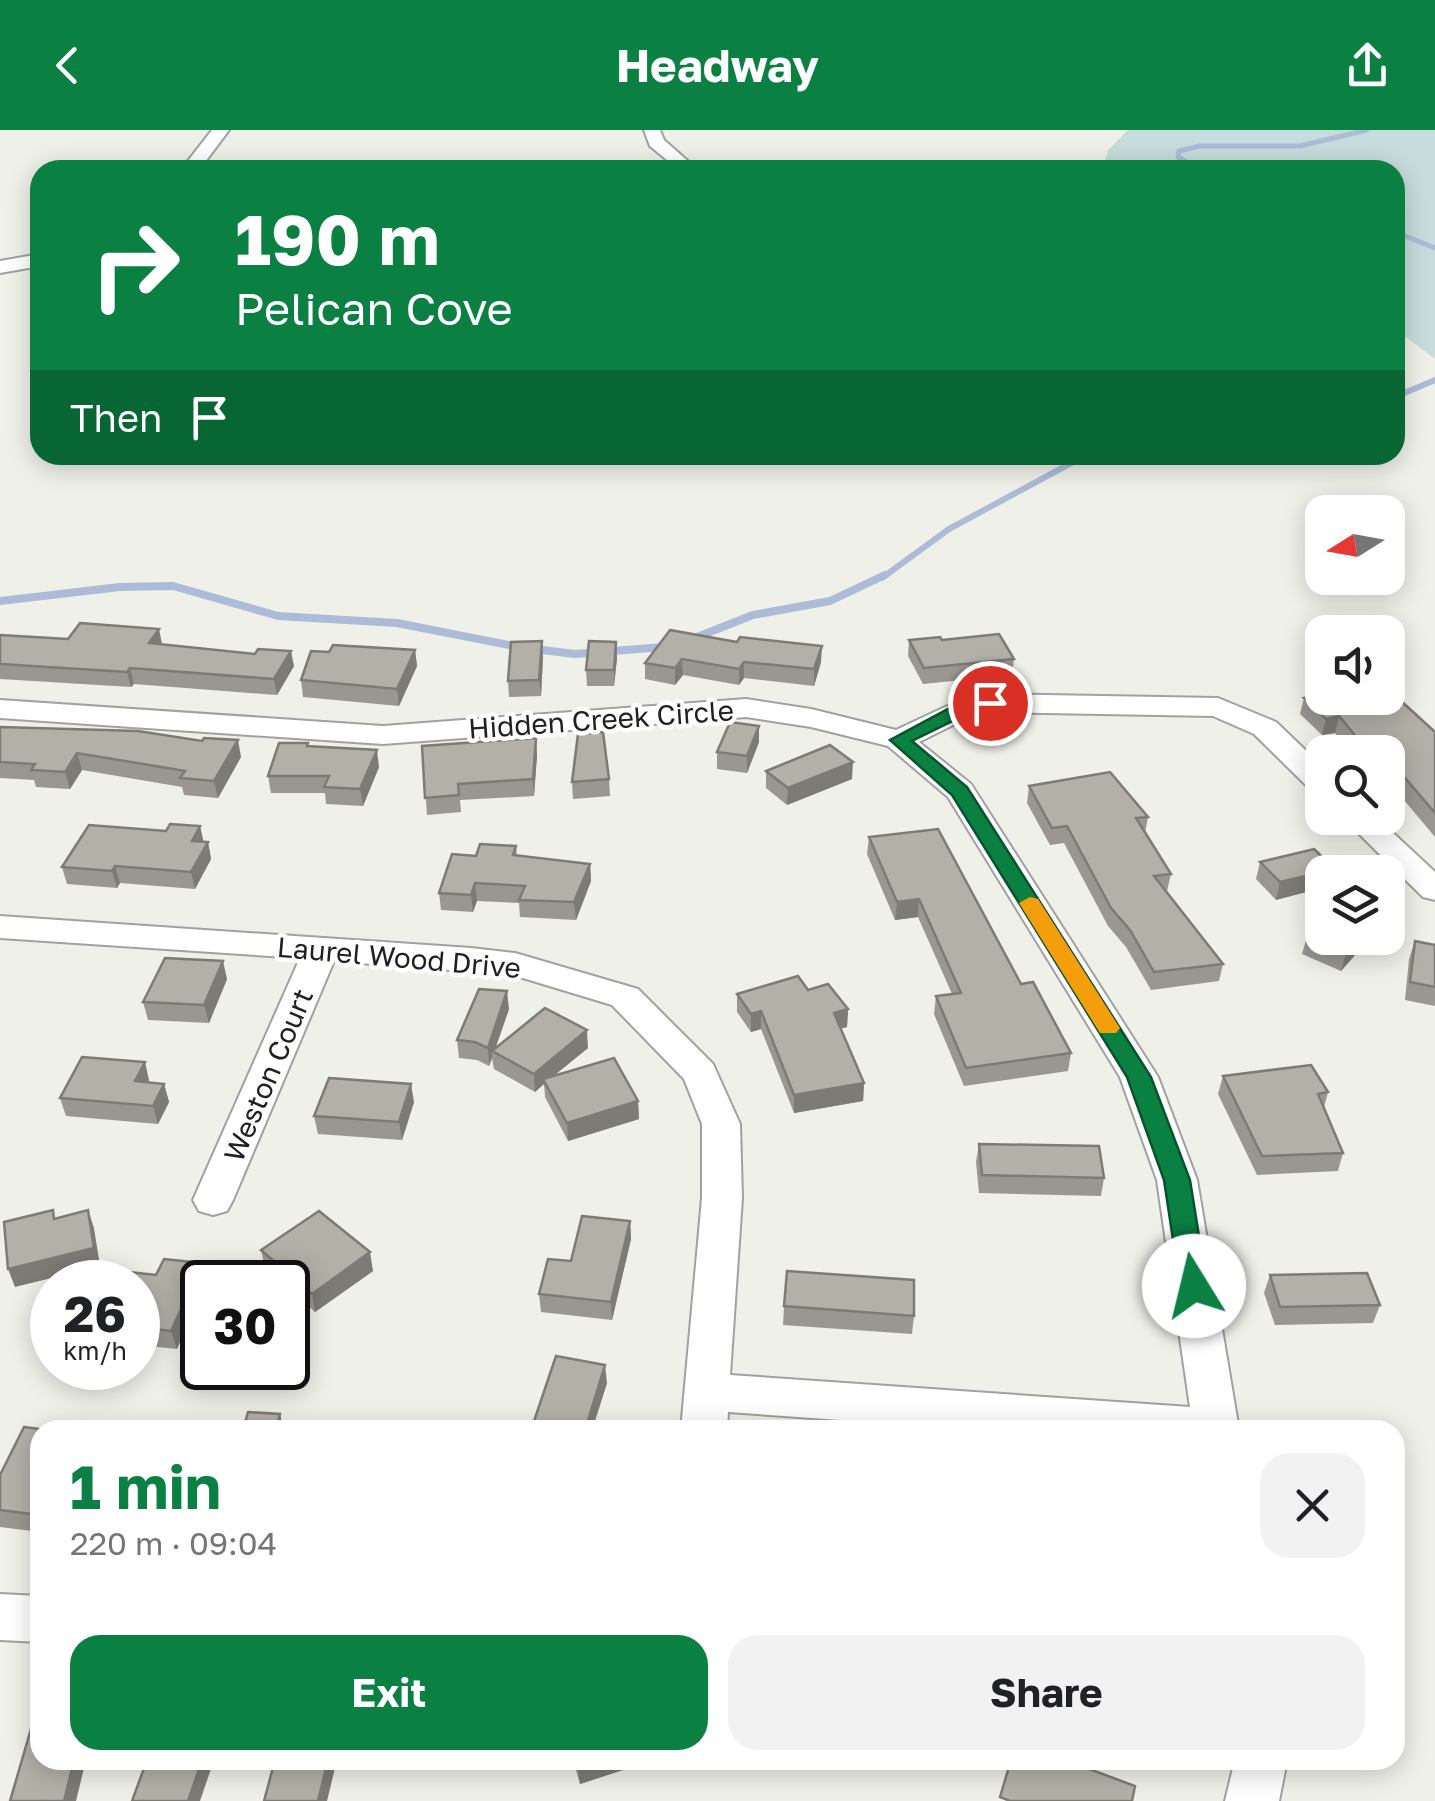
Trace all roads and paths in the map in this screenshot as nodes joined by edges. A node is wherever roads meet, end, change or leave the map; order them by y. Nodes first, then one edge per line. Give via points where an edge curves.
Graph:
1 (221, 130) edge
2 (652, 130) edge
3 (198, 160) edge
4 (677, 160) edge
5 (30, 262) edge
6 (0, 267) edge
7 (0, 708) edge
8 (899, 740) junction
9 (1305, 767) edge
10 (1377, 835) edge
11 (1435, 890) edge
12 (0, 927) edge
13 (322, 949) junction
14 (213, 1200) dead end
15 (706, 1411) edge
16 (961, 1420) edge
17 (1215, 1420) edge
18 (0, 1616) edge
19 (30, 1618) edge
20 (1258, 1770) edge
21 (1252, 1801) edge

1 - 3 street
2 - 4 street
5 - 6 street
7 - 8 street, Hidden Creek Circle via 384,734 746,708
8 - 9 street via 990,703 1218,707 1265,728
8 - 17 street, Hidden Creek Circle via 960,791 1139,1077 1177,1180
10 - 11 street
12 - 13 street, Laurel Wood Drive
13 - 14 street, Weston Court
13 - 15 street, Laurel Wood Drive via 515,964 626,997 700,1073 721,1124
15 - 16 street
18 - 19 street
20 - 21 street

